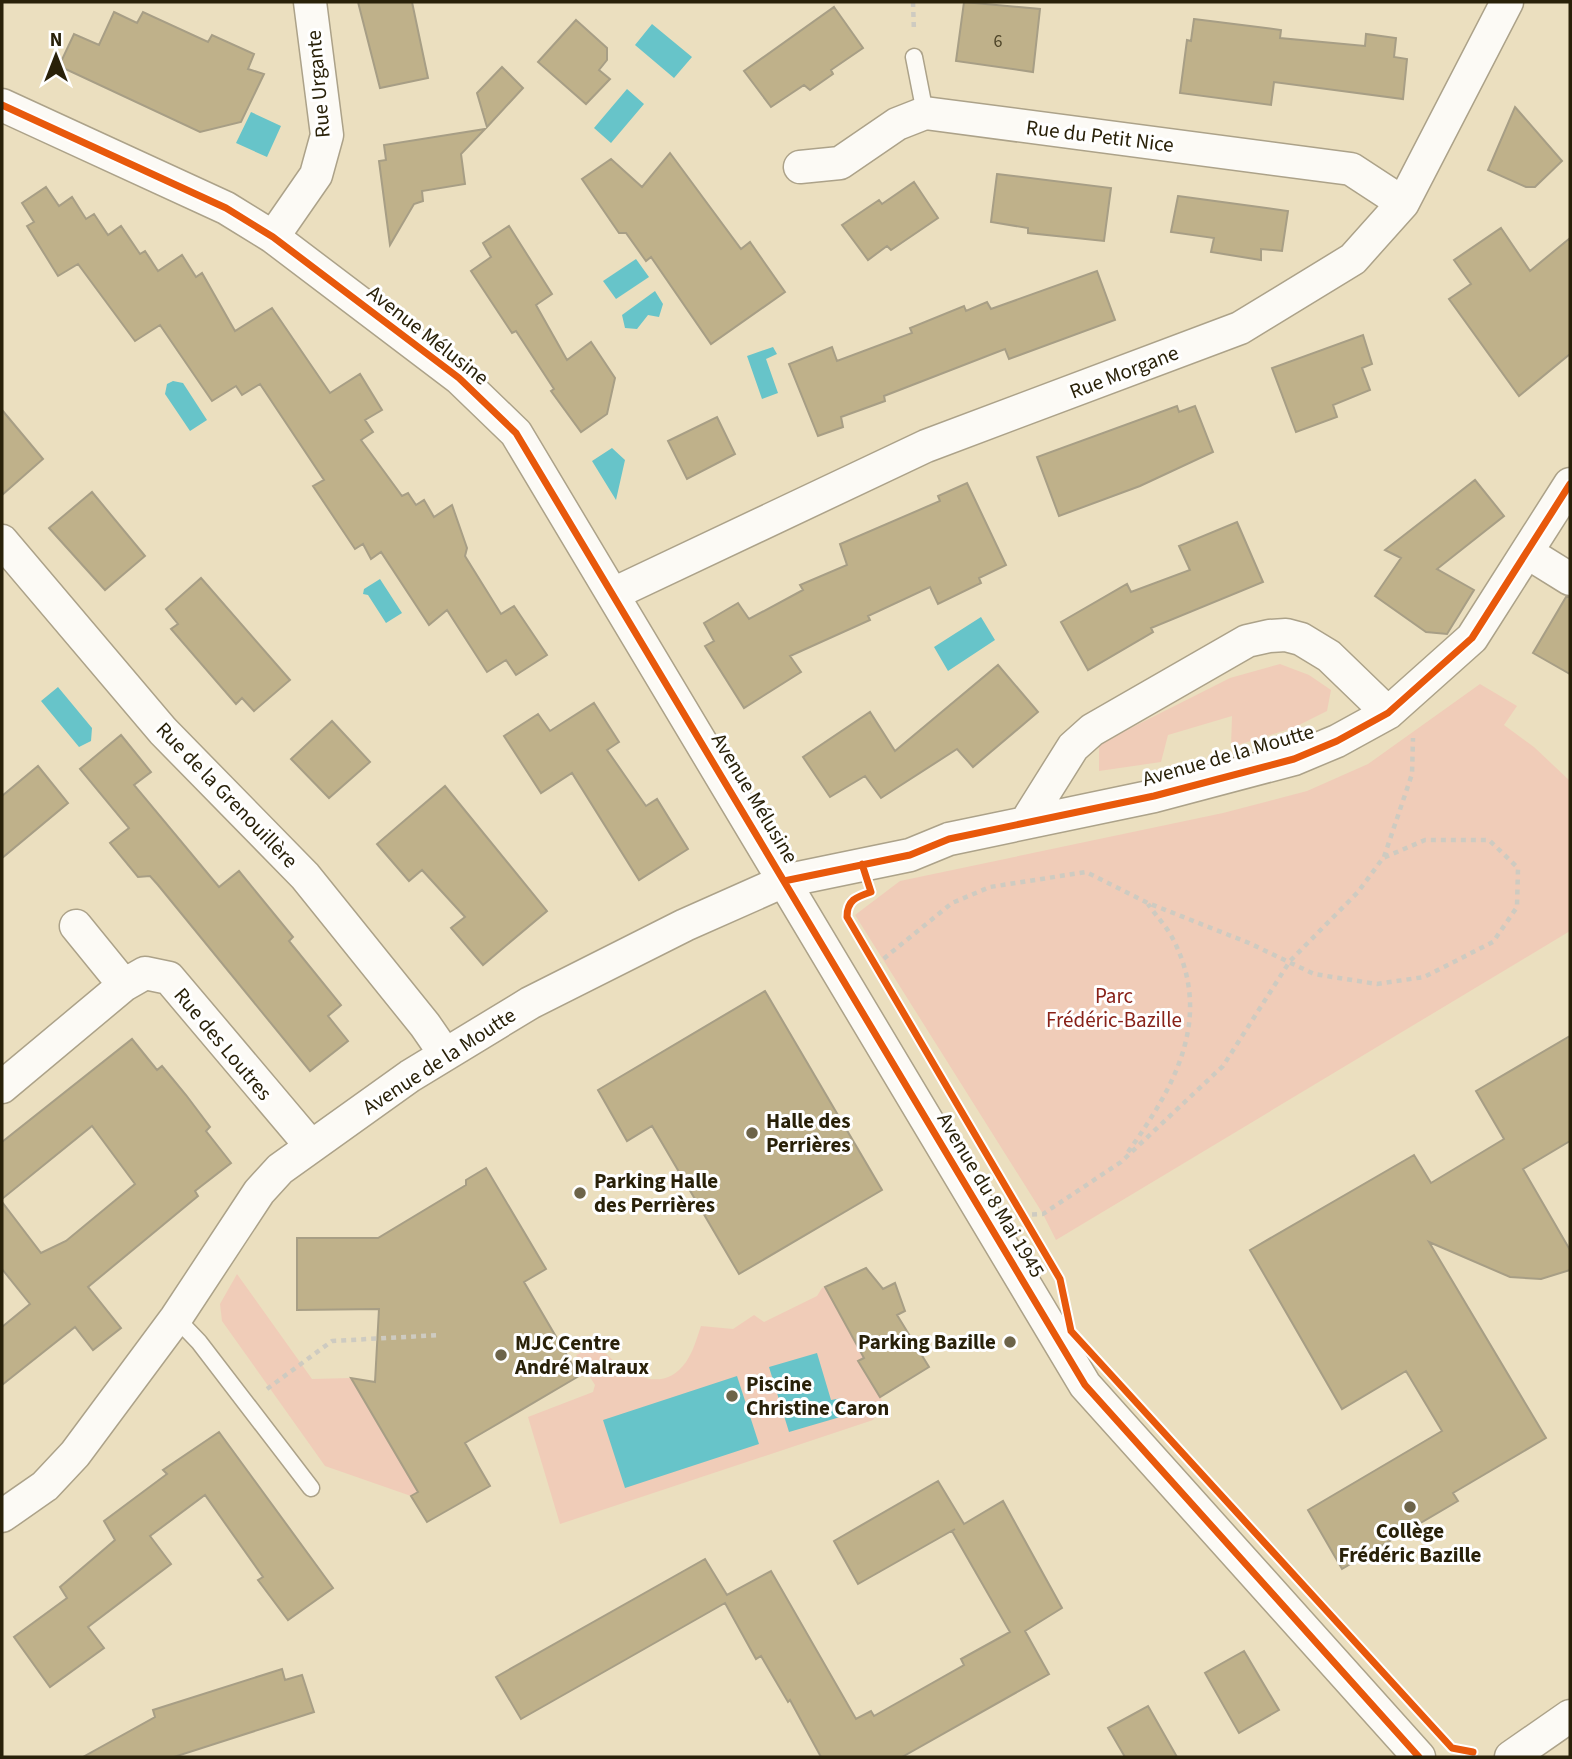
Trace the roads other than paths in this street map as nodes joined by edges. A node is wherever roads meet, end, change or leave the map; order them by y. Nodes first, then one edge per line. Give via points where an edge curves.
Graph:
1 (310, 2) edge
2 (1507, 2) edge
3 (914, 57) dead end
4 (2, 105) edge
5 (925, 113) junction
6 (800, 167) dead end
7 (1403, 203) junction
8 (273, 237) junction
9 (1570, 484) edge
10 (2, 541) edge
11 (1528, 553) junction
12 (1570, 579) edge
13 (613, 594) junction
14 (1388, 713) junction
15 (1026, 822) junction
16 (784, 881) junction
17 (76, 926) dead end
18 (124, 985) junction
19 (445, 1054) junction
20 (2, 1087) edge
21 (311, 1146) junction
22 (176, 1318) junction
23 (312, 1488) dead end
24 (2, 1516) edge
25 (1570, 1716) edge
26 (1419, 1757) edge
27 (1511, 1757) edge

1 - 8 street, Rue Urgante via 327,135 316,175
2 - 7 street, Rue Morgane
3 - 5 lane
4 - 8 street, Avenue Mélusine via 226,208
5 - 6 street via 897,124 840,163
5 - 7 street, Rue du Petit Nice via 1351,169
7 - 13 street, Rue Morgane via 1353,259 1240,328 926,446
8 - 13 street, Avenue Mélusine via 459,378 516,433
9 - 11 street, Avenue de la Moutte
10 - 19 street, Rue de la Grenouillère via 163,731 305,876
11 - 12 street
11 - 14 street, Avenue de la Moutte via 1472,638
13 - 16 street, Avenue Mélusine
14 - 15 street, Avenue de la Moutte via 1294,759 1154,796
14 - 15 street via 1329,656 1301,639 1286,635 1247,641 1092,730 1073,747
15 - 16 street, Avenue de la Moutte via 949,839 910,855
16 - 19 street, Avenue de la Moutte via 600,967
16 - 26 street, Avenue du 8 Mai 1945 via 1085,1385
17 - 18 street
18 - 20 street, Rue des Loutres
18 - 21 street, Rue des Loutres via 145,973 169,978
19 - 21 street, Avenue de la Moutte
21 - 22 street, Avenue de la Moutte via 259,1192
22 - 23 lane
22 - 24 street, Avenue de la Moutte via 75,1454 45,1486
25 - 27 street

